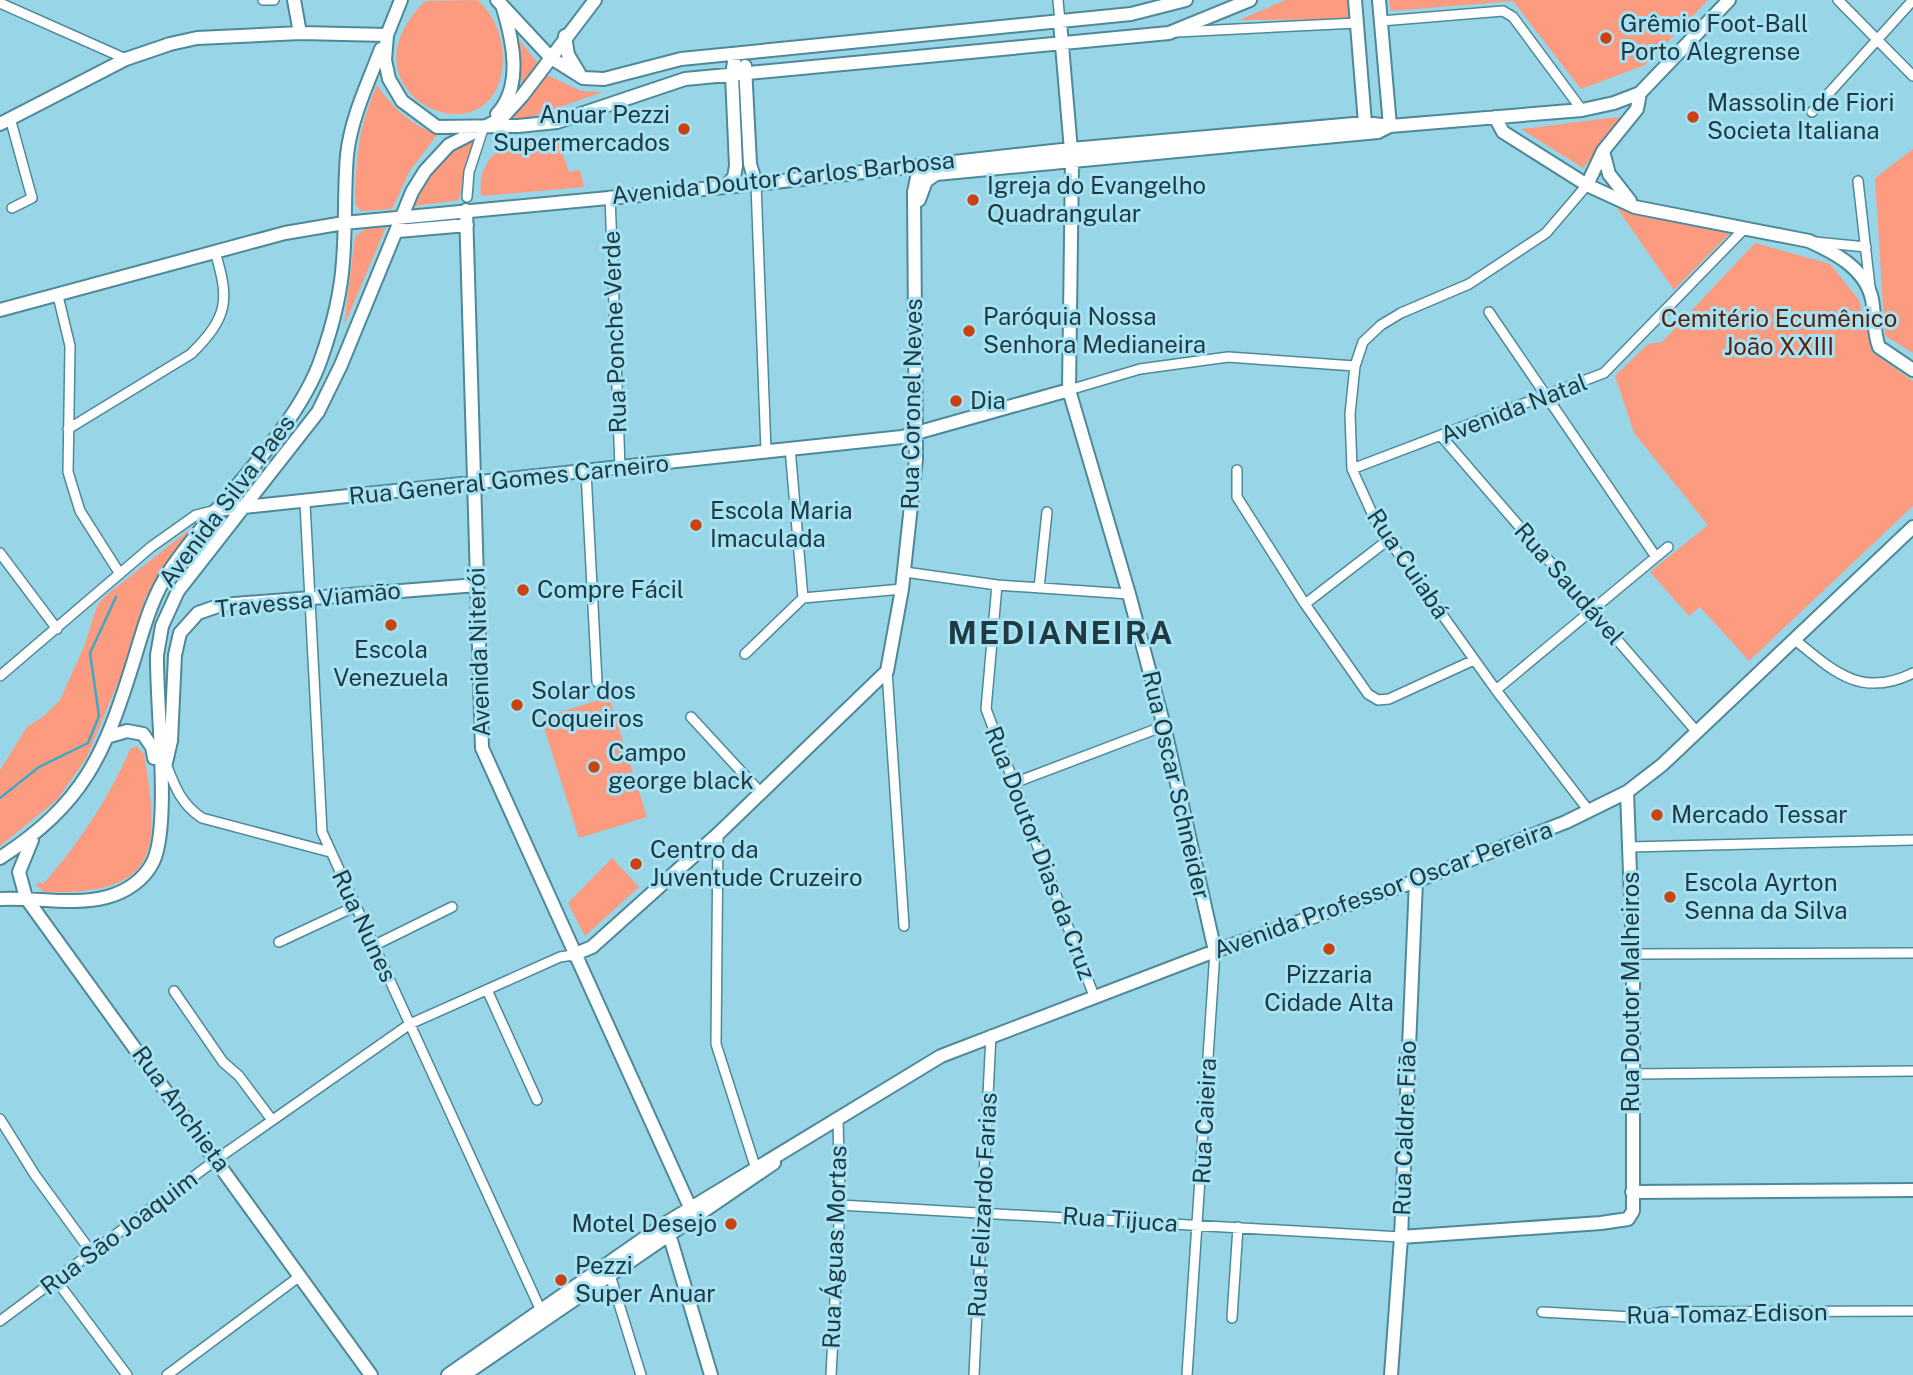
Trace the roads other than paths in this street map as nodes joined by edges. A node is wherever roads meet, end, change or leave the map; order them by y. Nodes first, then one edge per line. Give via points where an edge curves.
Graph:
1 (263, 0) edge
2 (275, 0) edge
3 (295, 0) edge
4 (411, 0) edge
5 (594, 0) edge
6 (1058, 0) edge
7 (1186, 0) edge
8 (1250, 0) edge
9 (1355, 0) edge
10 (1379, 0) edge
11 (1729, 0) edge
12 (1838, 0) edge
13 (1913, 0) edge
14 (0, 3) edge
15 (499, 3) edge
16 (400, 4) edge
17 (1381, 21) junction
18 (1060, 22) junction
19 (1357, 23) junction
20 (300, 33) junction
21 (1169, 33) junction
22 (387, 35) junction
23 (565, 36) junction
24 (533, 39) junction
25 (1877, 40) junction
26 (1062, 43) junction
27 (741, 55) junction
28 (551, 58) junction
29 (126, 59) junction
30 (738, 74) junction
31 (1913, 76) edge
32 (583, 78) junction
33 (1640, 93) junction
34 (1582, 110) junction
35 (1812, 112) dead end
36 (1496, 117) junction
37 (3, 121) edge
38 (1365, 123) junction
39 (484, 126) junction
40 (1390, 126) junction
41 (1603, 151) junction
42 (1071, 155) junction
43 (924, 164) junction
44 (1858, 181) dead end
45 (756, 184) junction
46 (1587, 185) junction
47 (726, 186) junction
48 (610, 196) junction
49 (467, 204) junction
50 (1635, 206) junction
51 (12, 208) dead end
52 (915, 211) junction
53 (404, 216) junction
54 (344, 223) junction
55 (467, 225) junction
56 (1745, 228) junction
57 (398, 232) junction
58 (1809, 241) junction
59 (1866, 247) junction
60 (215, 252) junction
61 (58, 296) junction
62 (1871, 296) junction
63 (0, 310) edge
64 (1489, 312) dead end
65 (1355, 366) junction
66 (1913, 370) edge
67 (1069, 390) junction
68 (1547, 395) junction
69 (68, 429) junction
70 (915, 435) junction
71 (1442, 437) junction
72 (790, 448) junction
73 (766, 450) junction
74 (620, 467) junction
75 (1352, 469) junction
76 (1237, 470) dead end
77 (586, 472) junction
78 (474, 484) junction
79 (305, 503) junction
80 (245, 506) junction
81 (216, 510) junction
82 (1047, 512) dead end
83 (1913, 527) edge
84 (1388, 540) junction
85 (1668, 547) dead end
86 (0, 553) edge
87 (1656, 557) junction
88 (905, 572) junction
89 (120, 574) junction
90 (477, 585) junction
91 (997, 585) junction
92 (1039, 588) junction
93 (902, 589) junction
94 (1129, 594) junction
95 (309, 598) junction
96 (803, 598) junction
97 (1304, 604) junction
98 (1592, 612) junction
99 (57, 629) junction
100 (1794, 639) junction
101 (745, 653) dead end
102 (1474, 660) junction
103 (887, 671) junction
104 (1913, 673) edge
105 (0, 676) edge
106 (597, 682) dead end
107 (1496, 690) junction
108 (691, 718) dead end
109 (1164, 726) junction
110 (1696, 732) junction
111 (110, 736) junction
112 (166, 763) junction
113 (1014, 783) junction
114 (160, 789) junction
115 (1627, 792) junction
116 (761, 793) junction
117 (1589, 811) junction
118 (718, 834) junction
119 (34, 836) junction
120 (1913, 840) edge
121 (1630, 847) junction
122 (330, 852) junction
123 (0, 858) edge
124 (1416, 881) junction
125 (26, 898) junction
126 (0, 899) edge
127 (354, 907) junction
128 (452, 907) dead end
129 (904, 926) dead end
130 (279, 942) dead end
131 (373, 946) junction
132 (1215, 951) junction
133 (1913, 953) edge
134 (1633, 954) junction
135 (573, 955) junction
136 (174, 991) dead end
137 (488, 992) junction
138 (1094, 996) junction
139 (410, 1024) junction
140 (990, 1035) junction
141 (1913, 1071) edge
142 (1632, 1074) junction
143 (537, 1100) dead end
144 (0, 1119) edge
145 (838, 1119) junction
146 (272, 1120) junction
147 (786, 1151) junction
148 (218, 1159) junction
149 (755, 1167) junction
150 (1913, 1190) edge
151 (1632, 1192) junction
152 (840, 1205) junction
153 (984, 1211) junction
154 (692, 1212) junction
155 (1199, 1225) junction
156 (1238, 1227) junction
157 (667, 1228) junction
158 (1401, 1237) junction
159 (92, 1253) junction
160 (610, 1275) junction
161 (300, 1276) junction
162 (56, 1280) junction
163 (1913, 1311) edge
164 (1542, 1312) dead end
165 (543, 1315) junction
166 (1232, 1318) dead end
167 (0, 1321) edge
168 (127, 1375) edge
169 (167, 1375) edge
170 (371, 1375) edge
171 (447, 1375) edge
172 (464, 1375) edge
173 (641, 1375) edge
174 (711, 1375) edge
175 (831, 1375) edge
176 (974, 1375) edge
177 (1187, 1375) edge
178 (1391, 1375) edge

1 - 2 street
3 - 20 street
4 - 16 street
5 - 23 street
6 - 18 street, Rua Oscar Schneider
7 - 18 street via 1131,14
8 - 21 street
9 - 19 street
10 - 17 street
11 - 33 street, Avenida Doutor Carlos Barbosa
12 - 25 street
13 - 25 street
14 - 29 street
15 - 24 street
15 - 39 street via 513,51 512,82 505,105
16 - 22 street, Avenida Silva Paes
17 - 34 street via 1503,10 1513,17
17 - 40 street
18 - 26 street, Rua Oscar Schneider
18 - 27 street
19 - 21 street
19 - 38 street
20 - 22 street
20 - 29 street via 197,38
21 - 26 street
22 - 39 street via 389,79 402,100 437,127
22 - 54 street, Avenida Silva Paes via 354,121 347,153
23 - 24 street
23 - 28 street
23 - 32 street via 572,64
24 - 28 street
25 - 31 street
25 - 35 street
26 - 30 street
26 - 42 street, Rua Oscar Schneider
27 - 30 street
27 - 32 street via 681,60 604,79
28 - 32 street
28 - 39 street via 502,118
29 - 37 street
30 - 39 street via 685,79 557,122
30 - 45 street
30 - 47 street via 736,166
33 - 34 street, Avenida Doutor Carlos Barbosa
33 - 41 street via 1637,109
34 - 36 street, Avenida Doutor Carlos Barbosa
36 - 40 street, Avenida Doutor Carlos Barbosa
36 - 46 street via 1503,132
37 - 51 street via 32,198
38 - 40 street, Avenida Doutor Carlos Barbosa
38 - 42 street, Avenida Doutor Carlos Barbosa
39 - 49 street, Avenida Niterói via 470,172
39 - 53 street, Avenida Silva Paes via 449,145 425,171
40 - 42 street, Avenida Doutor Carlos Barbosa via 1378,132
41 - 46 street
41 - 50 street via 1609,174
42 - 43 street, Avenida Doutor Carlos Barbosa
42 - 52 street, Avenida Doutor Carlos Barbosa via 936,174 926,181
42 - 67 street, Rua Oscar Schneider
43 - 45 street, Avenida Doutor Carlos Barbosa
43 - 52 street, Rua Coronel Neves via 918,173
44 - 59 street
45 - 47 street, Avenida Doutor Carlos Barbosa
45 - 73 street
46 - 50 street
46 - 65 street, Rua Cuiabá via 1546,233 1469,284 1381,325 1363,342
47 - 48 street, Avenida Doutor Carlos Barbosa
48 - 49 street, Avenida Doutor Carlos Barbosa
48 - 74 street, Rua Ponche Verde
49 - 53 street, Avenida Doutor Carlos Barbosa
49 - 55 street, Avenida Niterói
50 - 56 street
52 - 70 street, Rua Coronel Neves
53 - 54 street, Avenida Doutor Carlos Barbosa
53 - 57 street, Avenida Silva Paes
54 - 60 street, Avenida Doutor Carlos Barbosa
54 - 81 street, Avenida Silva Paes via 334,317 320,362 296,409
55 - 57 street
55 - 78 street, Avenida Niterói
56 - 58 street
56 - 68 street, Avenida Natal via 1604,373
57 - 80 street, Avenida Silva Paes via 318,412
58 - 59 street
58 - 62 street via 1855,269
59 - 62 street
60 - 61 street, Avenida Doutor Carlos Barbosa
60 - 69 street via 225,307 204,340 191,354
61 - 63 street, Avenida Doutor Carlos Barbosa
61 - 69 street via 70,346
62 - 66 street via 1879,347
64 - 68 street
65 - 67 street via 1228,358 1140,369
65 - 75 street, Rua Cuiabá via 1350,414
67 - 70 street, Rua General Gomes Carneiro
67 - 94 street, Rua Oscar Schneider
68 - 71 street, Avenida Natal
68 - 87 street
69 - 89 street via 68,472 80,511
70 - 72 street, Rua General Gomes Carneiro
70 - 88 street, Rua Coronel Neves
71 - 75 street, Avenida Natal
71 - 98 street, Rua Saudável
72 - 73 street, Rua General Gomes Carneiro
72 - 96 street
73 - 74 street, Rua General Gomes Carneiro
74 - 77 street, Rua General Gomes Carneiro
75 - 84 street, Rua Cuiabá
76 - 97 street via 1237,497
77 - 78 street, Rua General Gomes Carneiro
77 - 106 street
78 - 79 street, Rua General Gomes Carneiro
78 - 90 street, Avenida Niterói
79 - 80 street, Rua General Gomes Carneiro
79 - 95 street, Rua Nunes
80 - 81 street, Rua General Gomes Carneiro
80 - 114 street, Avenida Silva Paes via 178,591 162,626 156,676
81 - 89 street, Rua General Gomes Carneiro via 196,515
81 - 111 street, Avenida Silva Paes via 169,571 149,609
82 - 92 street
83 - 100 street, Avenida Professor Oscar Pereira
84 - 97 street
84 - 102 street, Rua Cuiabá
85 - 87 street
86 - 99 street
87 - 98 street
88 - 91 street
88 - 93 street, Rua Coronel Neves
89 - 99 street, Rua General Gomes Carneiro
90 - 95 street, Travessa Viamão
90 - 135 street, Avenida Niterói via 482,748
91 - 92 street
91 - 113 street, Rua Doutor Dias da Cruz via 986,709
92 - 94 street
93 - 96 street
93 - 103 street, Rua Coronel Neves
94 - 109 street, Rua Oscar Schneider
95 - 112 street, Travessa Viamão via 221,605 189,620 180,633 175,655
95 - 122 street, Rua Nunes via 322,832
96 - 101 street
97 - 102 street via 1368,694 1378,700
98 - 107 street
98 - 110 street, Rua Saudável
99 - 105 street, Rua General Gomes Carneiro
100 - 104 street via 1836,673 1853,680 1871,685
100 - 110 street, Avenida Professor Oscar Pereira
102 - 107 street, Rua Cuiabá
103 - 116 street
103 - 129 street
107 - 117 street, Rua Cuiabá
108 - 116 street
109 - 113 street
109 - 132 street, Rua Oscar Schneider
110 - 115 street, Avenida Professor Oscar Pereira
111 - 114 street via 135,731 149,740
111 - 119 street, Avenida Silva Paes via 92,772
112 - 114 street, Travessa Viamão
112 - 122 street via 188,809 202,818
113 - 138 street, Rua Doutor Dias da Cruz
114 - 125 street via 159,847 140,879 106,897
115 - 117 street, Avenida Professor Oscar Pereira
115 - 121 street, Rua Doutor Malheiros
116 - 118 street
117 - 124 street, Avenida Professor Oscar Pereira
118 - 135 street via 592,947
118 - 149 street via 716,1044
119 - 123 street
119 - 125 street, Rua Anchieta via 19,872
120 - 121 street
121 - 134 street, Rua Doutor Malheiros
122 - 127 street, Rua Nunes
124 - 132 street, Avenida Professor Oscar Pereira
124 - 158 street, Rua Caldre Fião
125 - 126 street
125 - 148 street, Rua Anchieta
127 - 130 street
127 - 131 street, Rua Nunes
128 - 131 street
131 - 139 street, Rua Nunes
132 - 138 street, Avenida Professor Oscar Pereira
132 - 155 street, Rua Caieira
133 - 134 street
134 - 142 street, Rua Doutor Malheiros
135 - 137 street
135 - 154 street, Avenida Niterói
136 - 146 street via 223,1062
137 - 139 street
137 - 143 street
138 - 140 street, Avenida Professor Oscar Pereira
139 - 146 street, Rua São Joaquim
139 - 165 street, Rua Nunes
140 - 145 street, Avenida Professor Oscar Pereira via 910,1073
140 - 153 street, Rua Felizardo Farias
141 - 142 street
142 - 151 street, Rua Doutor Malheiros
144 - 159 street
145 - 147 street, Avenida Professor Oscar Pereira
145 - 152 street, Rua Águas Mortas
146 - 148 street, Rua São Joaquim
147 - 149 street, Avenida Professor Oscar Pereira
147 - 154 street, Avenida Professor Oscar Pereira via 763,1172
148 - 159 street, Rua São Joaquim
148 - 161 street, Rua Anchieta
149 - 154 street, Avenida Professor Oscar Pereira
150 - 151 street
151 - 158 street via 1633,1211 1628,1219
152 - 153 street, Rua Tijuca
152 - 175 street, Rua Águas Mortas
153 - 155 street, Rua Tijuca
153 - 176 street, Rua Felizardo Farias
154 - 157 street, Avenida Professor Oscar Pereira
155 - 156 street, Rua Tijuca
155 - 177 street, Rua Caieira
156 - 158 street, Rua Tijuca
156 - 166 street
157 - 160 street, Avenida Professor Oscar Pereira
157 - 165 street, Avenida Professor Oscar Pereira
157 - 174 street
158 - 178 street, Rua Caldre Fião
159 - 162 street, Rua São Joaquim
160 - 165 street, Avenida Professor Oscar Pereira
160 - 173 street
161 - 169 street
161 - 170 street, Rua Anchieta
162 - 167 street, Rua São Joaquim
162 - 168 street
163 - 164 street, Rua Tomaz Edison via 1664,1312 1632,1317
165 - 171 street, Avenida Professor Oscar Pereira
165 - 172 street, Avenida Professor Oscar Pereira

